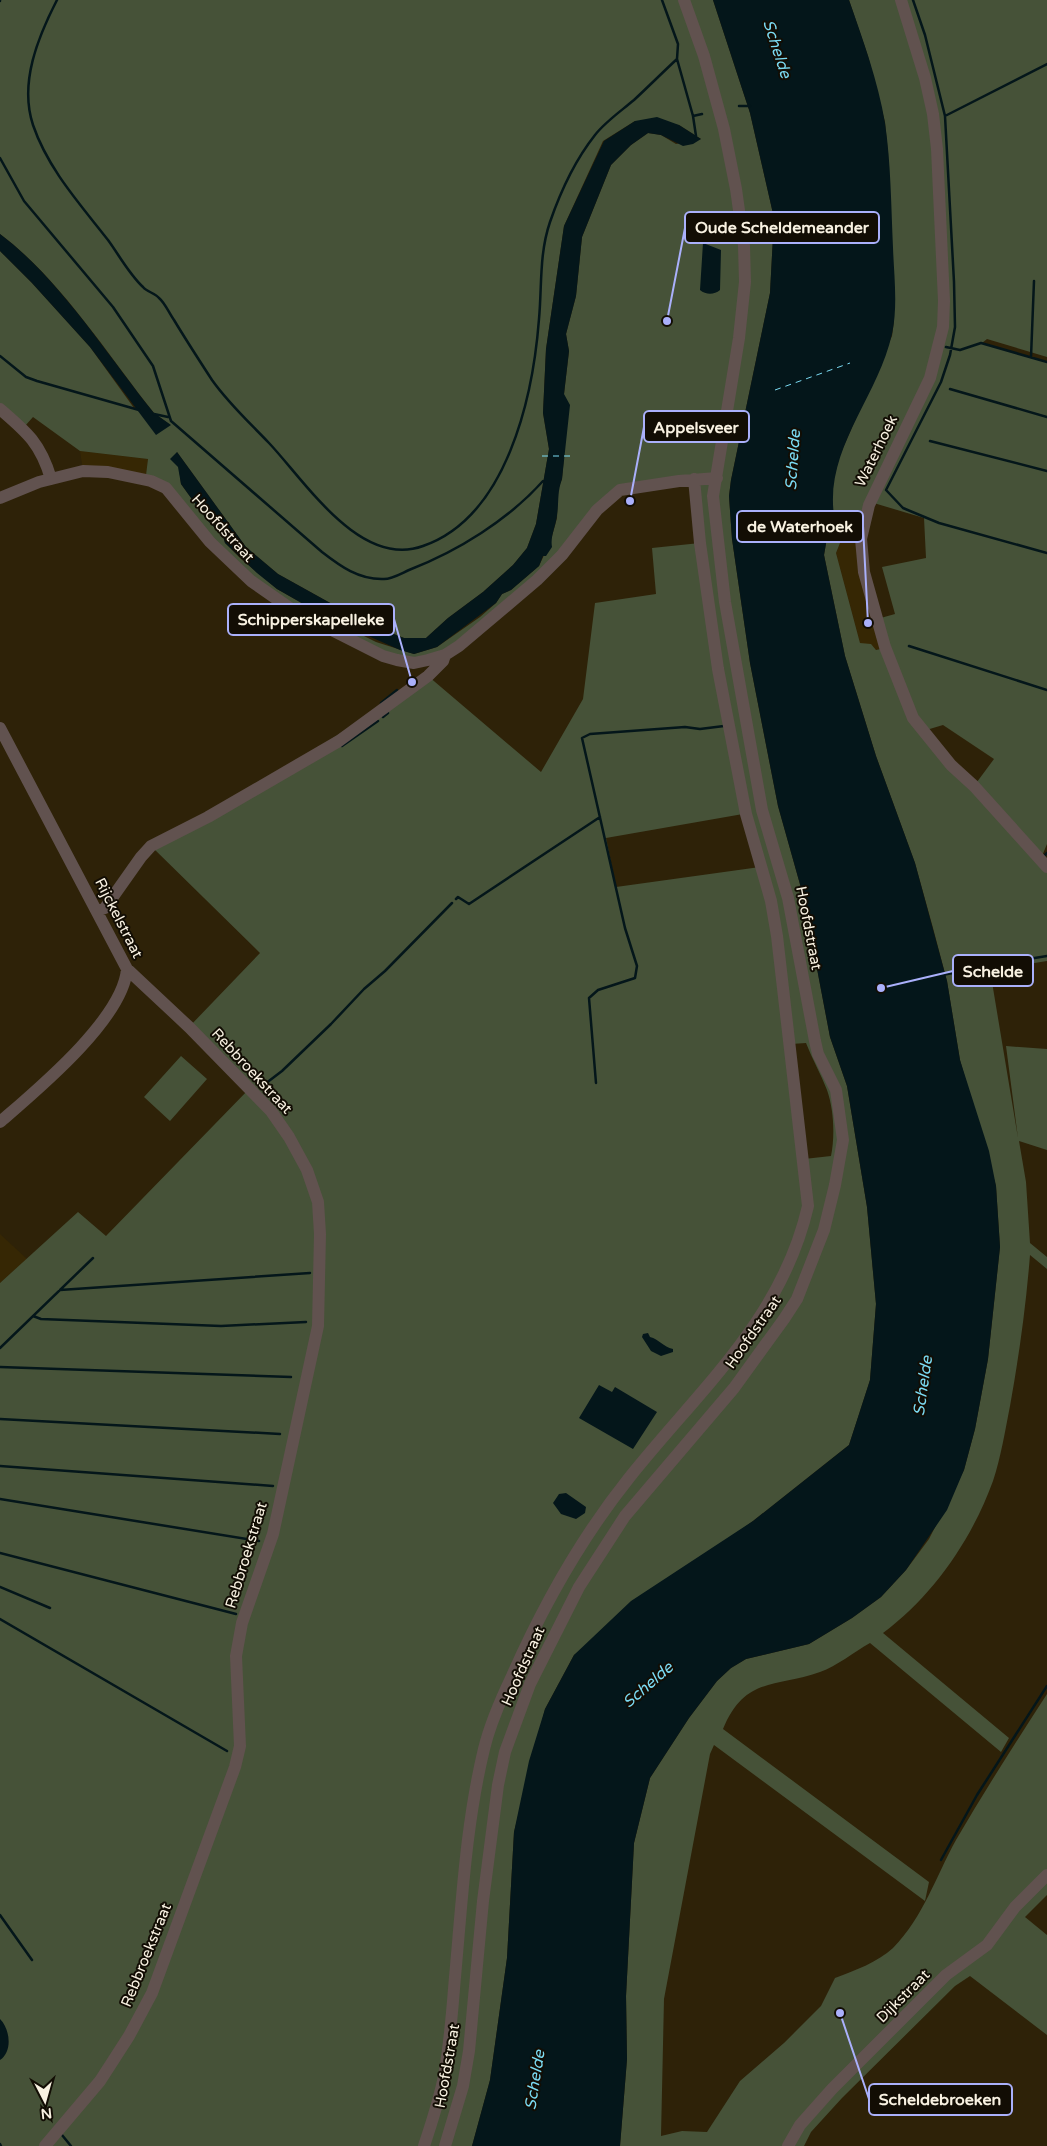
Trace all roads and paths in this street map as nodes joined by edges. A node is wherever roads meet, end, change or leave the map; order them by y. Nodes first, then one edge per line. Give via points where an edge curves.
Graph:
1 (684, 0) edge
2 (901, 0) edge
3 (0, 409) edge
4 (718, 478) junction
5 (51, 479) junction
6 (694, 479) junction
7 (0, 498) edge
8 (445, 655) junction
9 (414, 663) junction
10 (421, 681) junction
11 (0, 728) edge
12 (1047, 866) edge
13 (97, 911) junction
14 (127, 969) junction
15 (0, 1122) edge
16 (1047, 1875) edge
17 (45, 2146) edge
18 (424, 2146) edge
19 (445, 2146) edge
20 (788, 2146) edge

1 - 4 street via 720,115 736,188 744,246 741,322
2 - 12 street, Waterhoek via 923,69 933,114 938,159 943,327 930,378 869,505 861,539 864,572 885,647 913,718 951,765
3 - 5 street via 39,446
4 - 6 street, Hoofdstraat
4 - 19 street, Hoofdstraat via 713,496 714,515 735,666 762,810 788,898 818,1054 836,1090 843,1140 840,1161 824,1230 796,1299 734,1388 625,1516 579,1588 527,1692 505,1752 498,1785 469,2051 463,2086
5 - 7 street, Hoofdstraat
5 - 9 street, Hoofdstraat via 83,471 108,472 151,481 166,488 210,542 268,595 383,656
6 - 8 street, Hoofdstraat via 629,488 612,495 537,580
6 - 18 street, Hoofdstraat via 718,669 746,814 772,901 808,1206 778,1289 767,1307 717,1375 608,1504 561,1577 512,1676 485,1746 477,1782 462,1899 449,2048 443,2082
8 - 9 street, Hoofdstraat
8 - 10 street, Hoofdstraat
9 - 10 street
10 - 13 street, Hoofdstraat via 339,741 151,846 104,908
11 - 13 street, Rijckelstraat
13 - 14 street, Rijckelstraat
14 - 15 street, Rijckelstraat via 126,982 115,1002 77,1052
14 - 17 street, Rebbroekstraat via 189,1026 271,1111 307,1170 318,1202 318,1326 273,1534 242,1623 236,1656 240,1746 235,1766 152,1993 100,2081
16 - 20 street, Dijkstraat via 1015,1908 987,1945 946,1976 832,2089 800,2125

